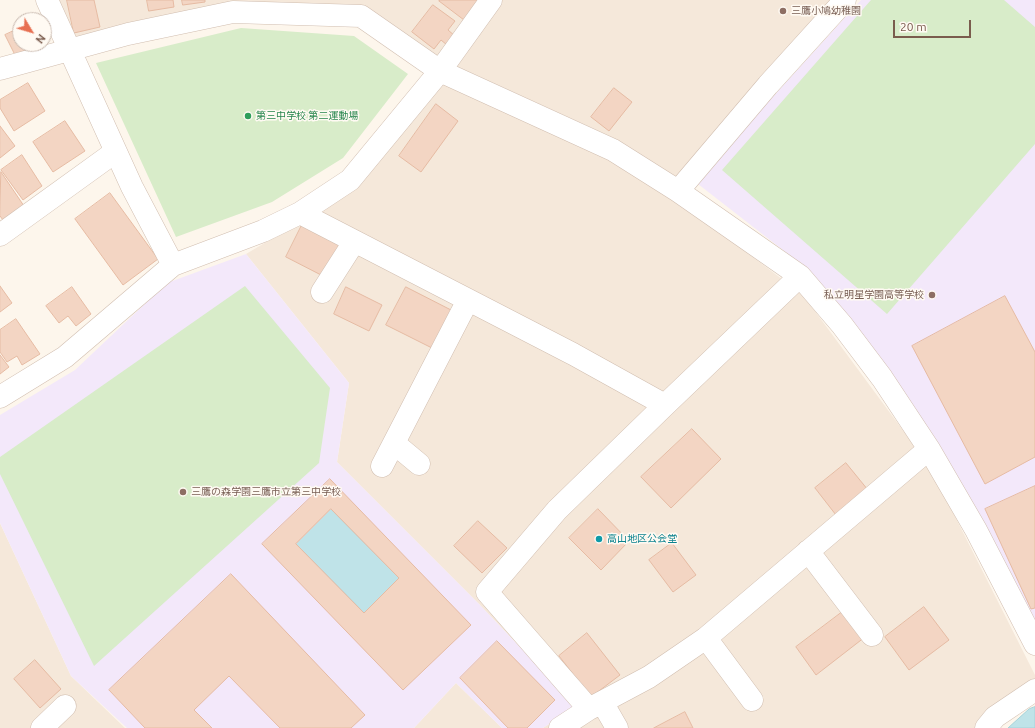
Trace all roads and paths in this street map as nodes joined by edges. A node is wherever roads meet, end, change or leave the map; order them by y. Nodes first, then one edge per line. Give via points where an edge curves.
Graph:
1 (47, 0) edge
2 (491, 0) edge
3 (845, 0) edge
4 (69, 50) junction
5 (0, 69) edge
6 (440, 71) junction
7 (115, 152) junction
8 (678, 191) junction
9 (300, 213) junction
10 (0, 235) edge
11 (354, 242) junction
12 (172, 265) junction
13 (800, 276) junction
14 (322, 292) dead end
15 (468, 300) junction
16 (0, 397) edge
17 (665, 405) junction
18 (395, 444) junction
19 (929, 449) junction
20 (419, 464) dead end
21 (382, 466) dead end
22 (808, 551) junction
23 (872, 635) dead end
24 (706, 638) junction
25 (1035, 644) edge
26 (1035, 690) edge
27 (752, 700) dead end
28 (596, 705) junction
29 (65, 706) dead end
30 (50, 726) edge
31 (560, 728) edge
32 (617, 728) edge
33 (986, 728) edge

1 - 4 street
2 - 6 street
3 - 8 street via 768,85
4 - 5 street
4 - 6 street via 128,34 233,12 360,16
4 - 7 street
6 - 8 street via 613,150
6 - 9 street via 350,180
7 - 10 street
7 - 12 street via 149,224
8 - 13 street
9 - 11 street
9 - 12 street via 263,231
11 - 14 street
11 - 15 street
12 - 16 street via 65,357
13 - 17 street
13 - 19 street via 842,325 882,378
15 - 17 street
15 - 18 street
17 - 28 street via 557,510 487,592
18 - 20 street
18 - 21 street
19 - 22 street
19 - 25 street via 976,530
22 - 23 street
22 - 24 street
24 - 27 street
24 - 28 street via 649,677
26 - 33 street via 995,718
28 - 31 street
28 - 32 street
29 - 30 street

